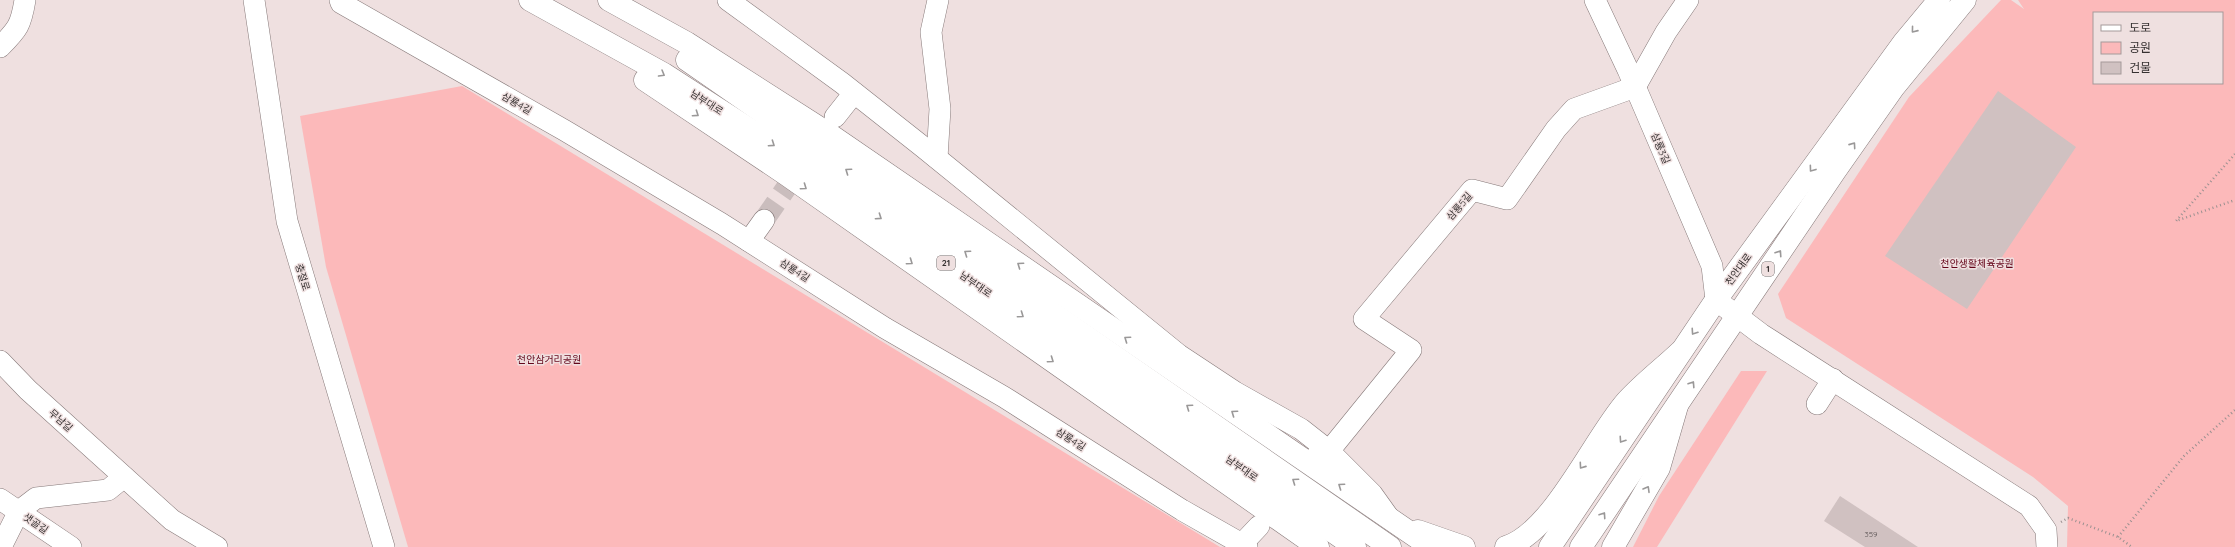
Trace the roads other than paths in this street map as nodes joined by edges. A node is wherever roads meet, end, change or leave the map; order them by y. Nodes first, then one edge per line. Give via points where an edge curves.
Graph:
1 (25, 0) edge
2 (254, 0) edge
3 (340, 0) edge
4 (530, 0) edge
5 (602, 0) edge
6 (609, 0) edge
7 (728, 0) edge
8 (938, 0) edge
9 (1595, 0) edge
10 (1688, 0) edge
11 (1939, 0) edge
12 (1966, 0) edge
13 (550, 12) junction
14 (0, 46) edge
15 (1635, 87) junction
16 (854, 93) junction
17 (835, 117) dead end
18 (937, 158) junction
19 (764, 220) tunnel mouth
20 (749, 241) junction
21 (1716, 300) junction
22 (1736, 315) junction
23 (1680, 352) junction
24 (0, 361) edge
25 (1833, 379) junction
26 (1818, 404) dead end
27 (1677, 406) junction
28 (1324, 453) junction
29 (124, 477) junction
30 (0, 499) edge
31 (19, 512) junction
32 (1391, 521) junction
33 (1258, 526) dead end
34 (1356, 539) edge
35 (2046, 539) edge
36 (1244, 546) edge
37 (1, 547) edge
38 (71, 547) edge
39 (217, 547) edge
40 (384, 547) edge
41 (1318, 547) edge
42 (1390, 547) edge
43 (1431, 547) edge
44 (1464, 547) edge
45 (1506, 547) edge
46 (1550, 547) edge
47 (1581, 547) edge
48 (1613, 547) edge

1 - 14 street via 22,18 16,31
2 - 40 street, 충절로 via 287,221
3 - 20 street, 삼룡4길 via 341,3 564,130
4 - 13 main road, 남부대로 / 21
34 -> 5 main road, 남부대로 / 21
32 -> 6 main road via 829,134 687,43
7 - 16 street
8 - 18 street via 931,32 940,109
9 - 15 street, 삼룡3길
10 - 15 street via 1666,32
11 -> 21 main road, 천안대로 / 1 via 1904,42
22 -> 12 main road, 1 via 1894,87
13 -> 34 main road, 남부대로 / 21 via 664,74 766,140
13 -> 41 main road
15 - 21 street, 삼룡3길 via 1712,266
15 - 28 street, 삼룡5길 via 1574,108 1556,128 1507,198 1472,190 1364,319 1411,350
16 - 17 street
16 - 18 street
18 - 28 street via 1180,355 1235,392 1301,429
19 - 20 street
20 - 36 street, 삼룡4길 via 885,328 1004,396 1182,510
21 - 22 street
21 -> 23 main road, 천안대로 / 1
22 - 25 street
27 -> 22 main road, 1
23 -> 45 main road via 1626,403 1548,515 1517,543
23 -> 46 main road, 천안대로 / 1
24 - 29 street, 무남길 via 28,390
25 - 26 street
25 - 35 street via 2029,506
47 -> 27 main road, 1
48 -> 27 main road via 1659,468
28 - 32 street via 1372,494
29 - 31 street via 108,490 36,498
29 - 39 street, 무남길 via 172,520
30 - 31 street, 샛골길
31 - 37 street
31 - 38 street, 샛골길
32 - 43 main road
32 - 44 main road
33 - 36 street
34 - 42 main road, 21

